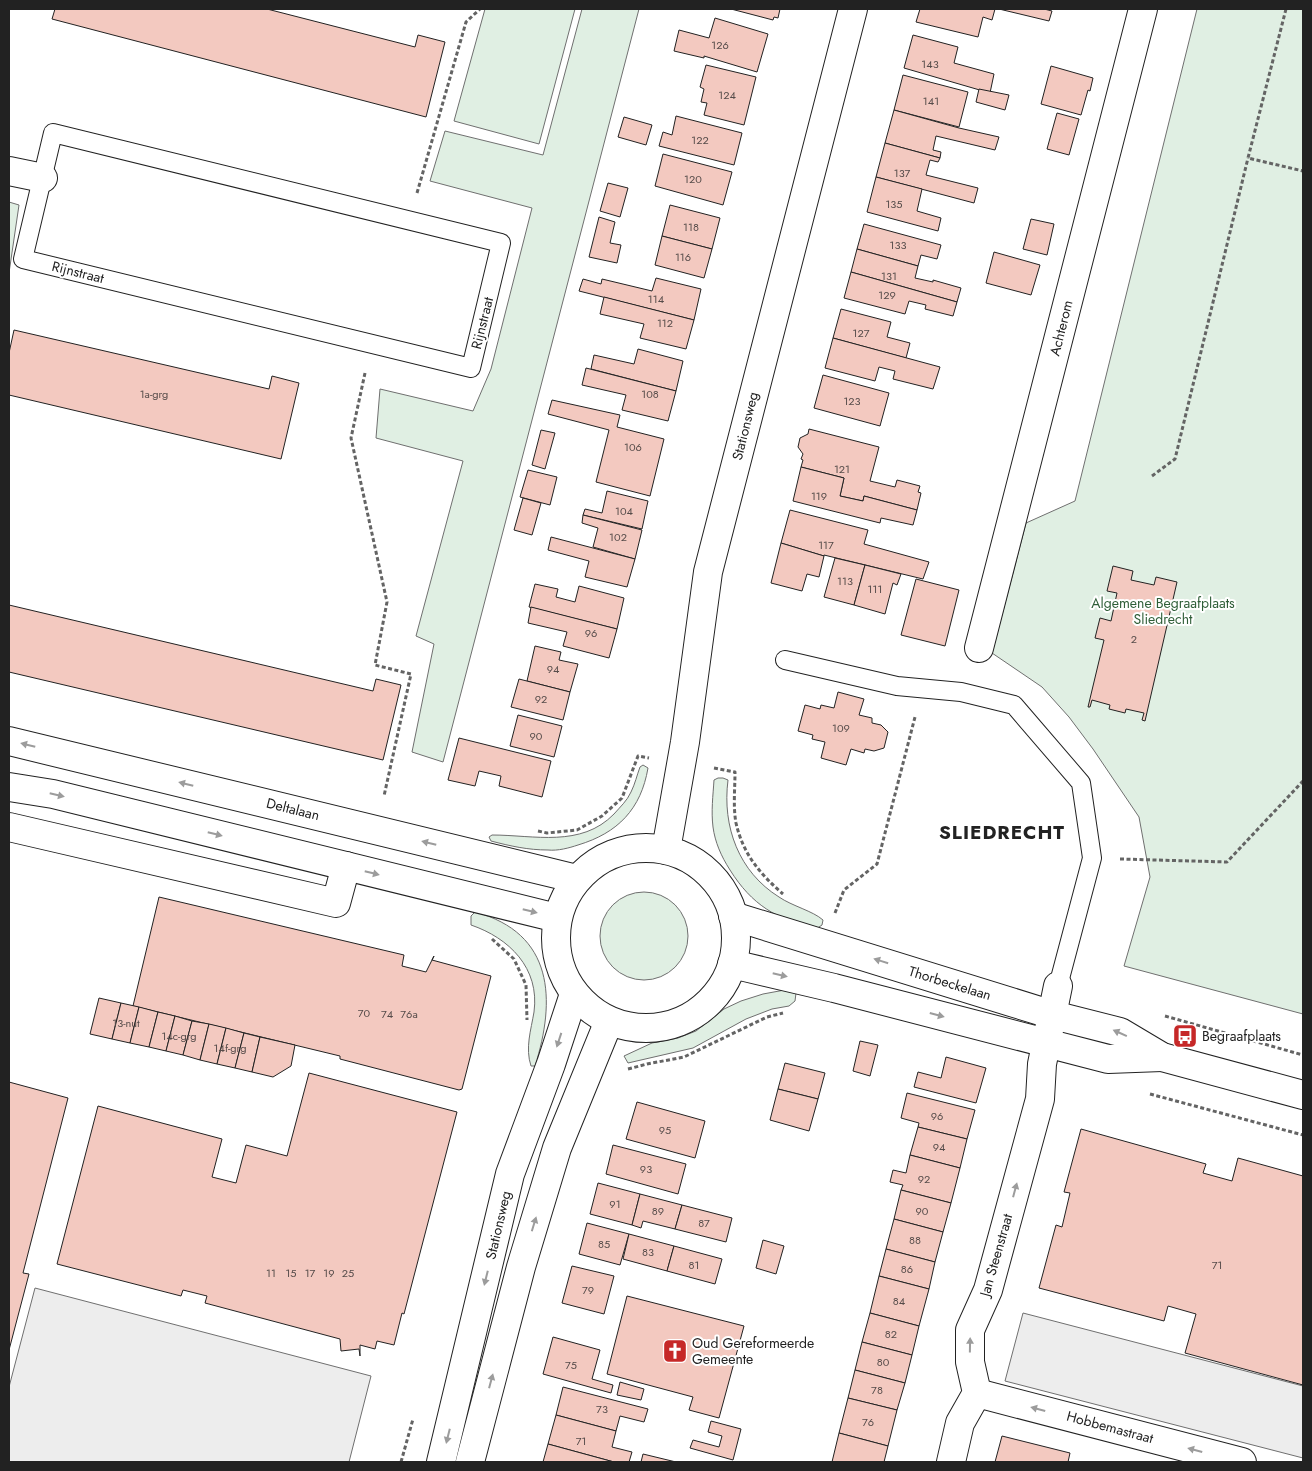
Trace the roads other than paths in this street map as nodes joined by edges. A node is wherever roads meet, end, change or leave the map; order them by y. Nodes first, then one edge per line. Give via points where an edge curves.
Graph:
1 (853, 9) edge
2 (1143, 9) edge
3 (9, 171) edge
4 (42, 178) junction
5 (979, 648) dead end
6 (785, 660) dead end
7 (9, 741) edge
8 (9, 787) edge
9 (9, 827) edge
10 (666, 850) junction
11 (346, 866) junction
12 (577, 879) junction
13 (733, 916) junction
14 (557, 918) junction
15 (732, 964) junction
16 (1058, 986) joint
17 (574, 994) junction
18 (1053, 1015) junction
19 (609, 1020) junction
20 (1046, 1044) junction
21 (1162, 1057) junction
22 (1303, 1095) edge
23 (977, 1393) junction
24 (441, 1462) edge
25 (470, 1462) edge
26 (951, 1462) edge
27 (1242, 1462) edge

1 - 10 street, Stationsweg via 708,572
2 - 5 street, Achterom
3 - 4 street
4 - 4 lane, Rijnstraat via 23,259 471,368 501,243 54,133
6 - 16 lane via 897,686 961,692 1014,705 1082,783 1092,858
12 -> 7 street, Deltalaan
8 -> 11 street via 53,794
9 - 11 street via 336,903
10 - 12 street via 647,848 609,856
10 - 13 street via 685,856 702,867 727,898
11 -> 14 street
12 - 14 street via 568,891
13 - 15 street via 736,933
18 -> 13 street, Thorbeckelaan
14 - 17 street via 557,958
15 - 19 street via 710,1002 693,1015 673,1024 652,1028 630,1027
15 -> 20 street, Thorbeckelaan
16 - 18 street, Jan Steenstraat
17 - 19 street via 596,1014
17 -> 24 street, Stationsweg via 510,1174
18 - 20 street, Jan Steenstraat
21 -> 18 street, Thorbeckelaan via 1120,1032
25 -> 19 street via 556,1148
20 - 21 street, Thorbeckelaan via 1108,1059
23 -> 20 street, Jan Steenstraat via 970,1362 970,1330 988,1290 1040,1099
21 - 22 street, Thorbeckelaan
23 - 26 street via 960,1423
27 -> 23 street, Hobbemastraat

